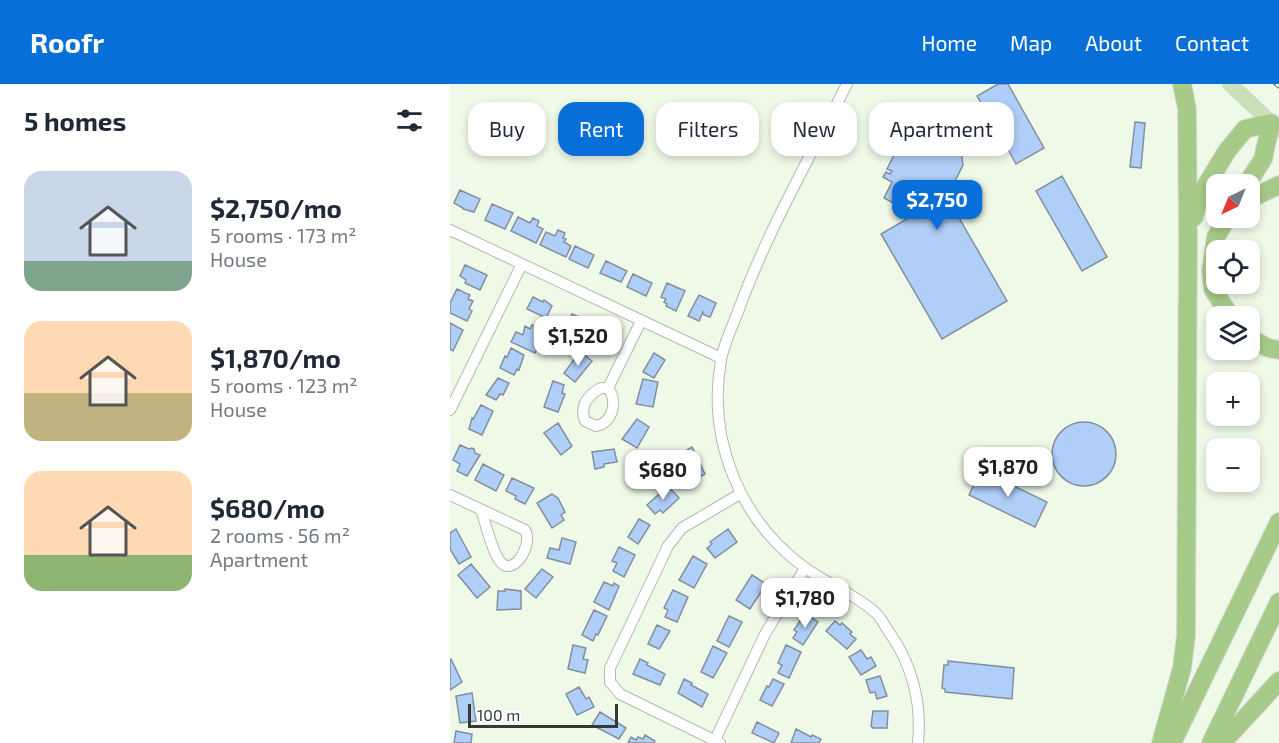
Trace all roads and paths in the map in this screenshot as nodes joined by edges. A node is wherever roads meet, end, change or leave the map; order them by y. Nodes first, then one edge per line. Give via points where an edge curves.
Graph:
1 (847, 84) edge
2 (1182, 84) edge
3 (1230, 84) edge
4 (1275, 127) edge
5 (1253, 174) edge
6 (1279, 185) edge
7 (1260, 194) edge
8 (1221, 228) edge
9 (450, 230) edge
10 (1188, 239) junction
11 (522, 264) junction
12 (1224, 306) edge
13 (641, 321) junction
14 (1260, 344) edge
15 (1279, 350) edge
16 (721, 358) junction
17 (608, 388) dead end
18 (450, 410) edge
19 (740, 494) junction
20 (450, 495) edge
21 (481, 510) junction
22 (1279, 522) edge
23 (805, 568) junction
24 (1279, 603) edge
25 (1279, 681) edge
26 (718, 742) edge
27 (918, 743) edge
28 (1161, 743) edge
29 (1172, 743) edge
30 (1211, 743) edge
31 (1222, 743) edge

1 - 16 street via 751,276
2 - 10 highway via 1187,109
3 - 4 main road
4 - 5 highway
4 - 10 highway via 1245,129 1227,151 1200,196
6 - 7 highway
8 - 12 highway via 1211,271 1213,289
9 - 11 street
10 - 28 highway via 1186,635 1182,668
11 - 13 street
11 - 18 street
13 - 16 street
13 - 17 street
14 - 15 highway
16 - 19 street via 718,408 725,454
19 - 23 street via 768,536
19 - 26 street via 682,528 668,546 610,668 610,682 620,694
20 - 21 street
21 - 21 street via 498,559 510,566 517,563 528,542 525,530
22 - 29 highway
23 - 26 street via 765,634
23 - 27 street via 877,614 902,650 915,686
24 - 30 highway
25 - 31 highway

